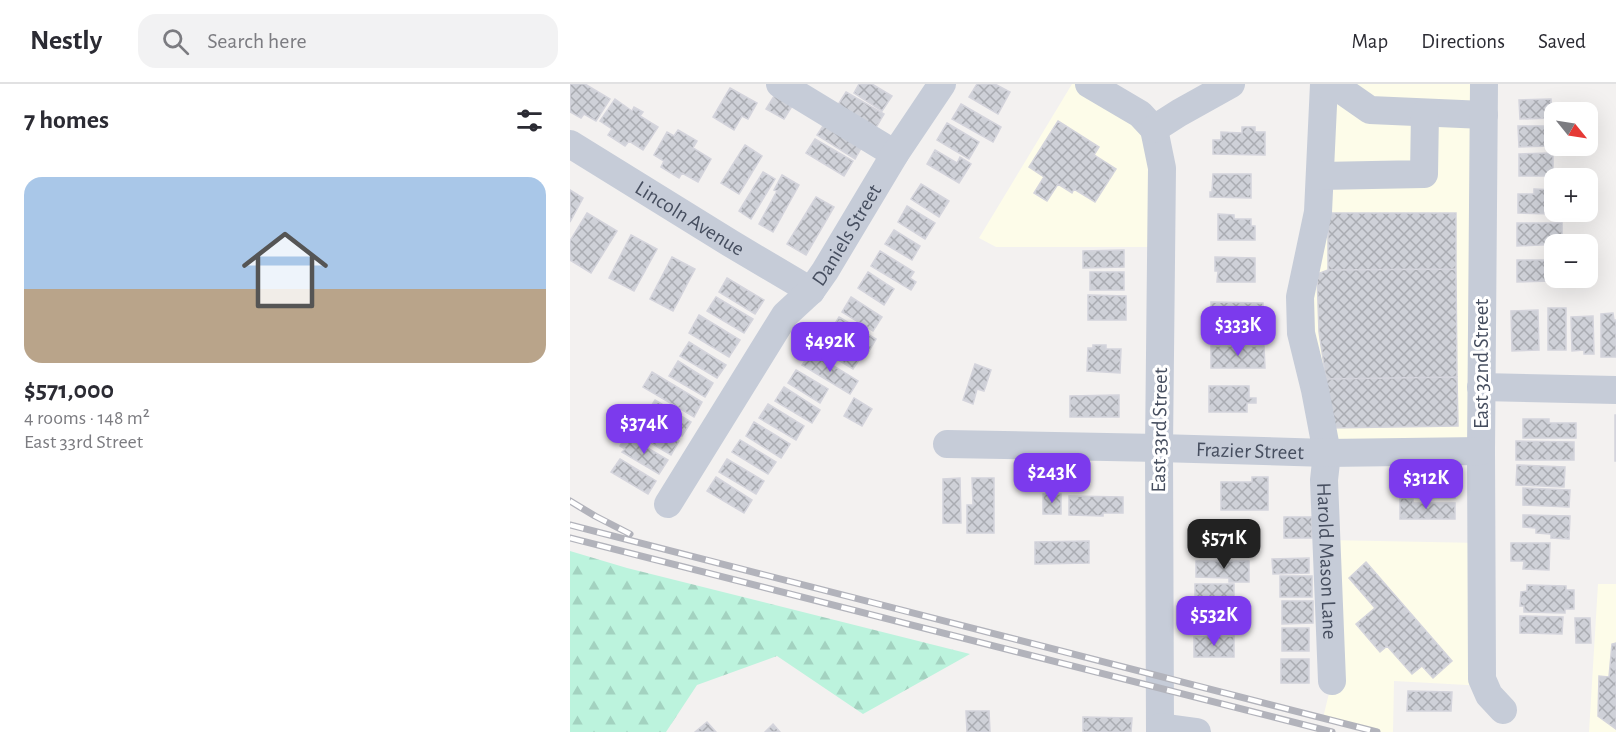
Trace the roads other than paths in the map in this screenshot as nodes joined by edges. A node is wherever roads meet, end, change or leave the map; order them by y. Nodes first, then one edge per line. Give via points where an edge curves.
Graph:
1 (780, 84) edge
2 (942, 84) edge
3 (1089, 84) edge
4 (1232, 84) edge
5 (1324, 84) edge
6 (1484, 84) edge
7 (1425, 113) junction
8 (1484, 115) junction
9 (1154, 129) junction
10 (570, 144) edge
11 (895, 154) junction
12 (1320, 176) junction
13 (811, 291) junction
14 (1481, 387) junction
15 (1616, 390) edge
16 (947, 444) dead end
17 (1159, 448) junction
18 (1481, 451) junction
19 (1327, 453) junction
20 (668, 504) dead end
21 (1332, 681) dead end
22 (1503, 710) dead end
23 (1160, 729) edge
24 (1197, 732) edge

1 - 11 street
2 - 11 street, Daniels Street
3 - 9 street via 1140,114
4 - 9 street
5 - 7 street via 1337,87 1370,110
5 - 12 street, Harold Mason Lane
6 - 8 street, East 32nd Street
7 - 8 street
7 - 12 street via 1424,174
8 - 14 street, East 32nd Street
9 - 17 street, East 33rd Street via 1162,168
10 - 13 street, Lincoln Avenue
11 - 13 street, Daniels Street
12 - 19 street, Harold Mason Lane via 1318,212 1300,297 1300,324
13 - 20 street, Daniels Street via 785,315
14 - 15 street
14 - 18 street, East 32nd Street
16 - 17 street, Frazier Street
17 - 19 street, Frazier Street
17 - 23 street, East 33rd Street
18 - 19 street, Frazier Street
18 - 22 street, East 32nd Street via 1482,679 1489,695
19 - 21 street, Harold Mason Lane via 1324,480
23 - 24 street

